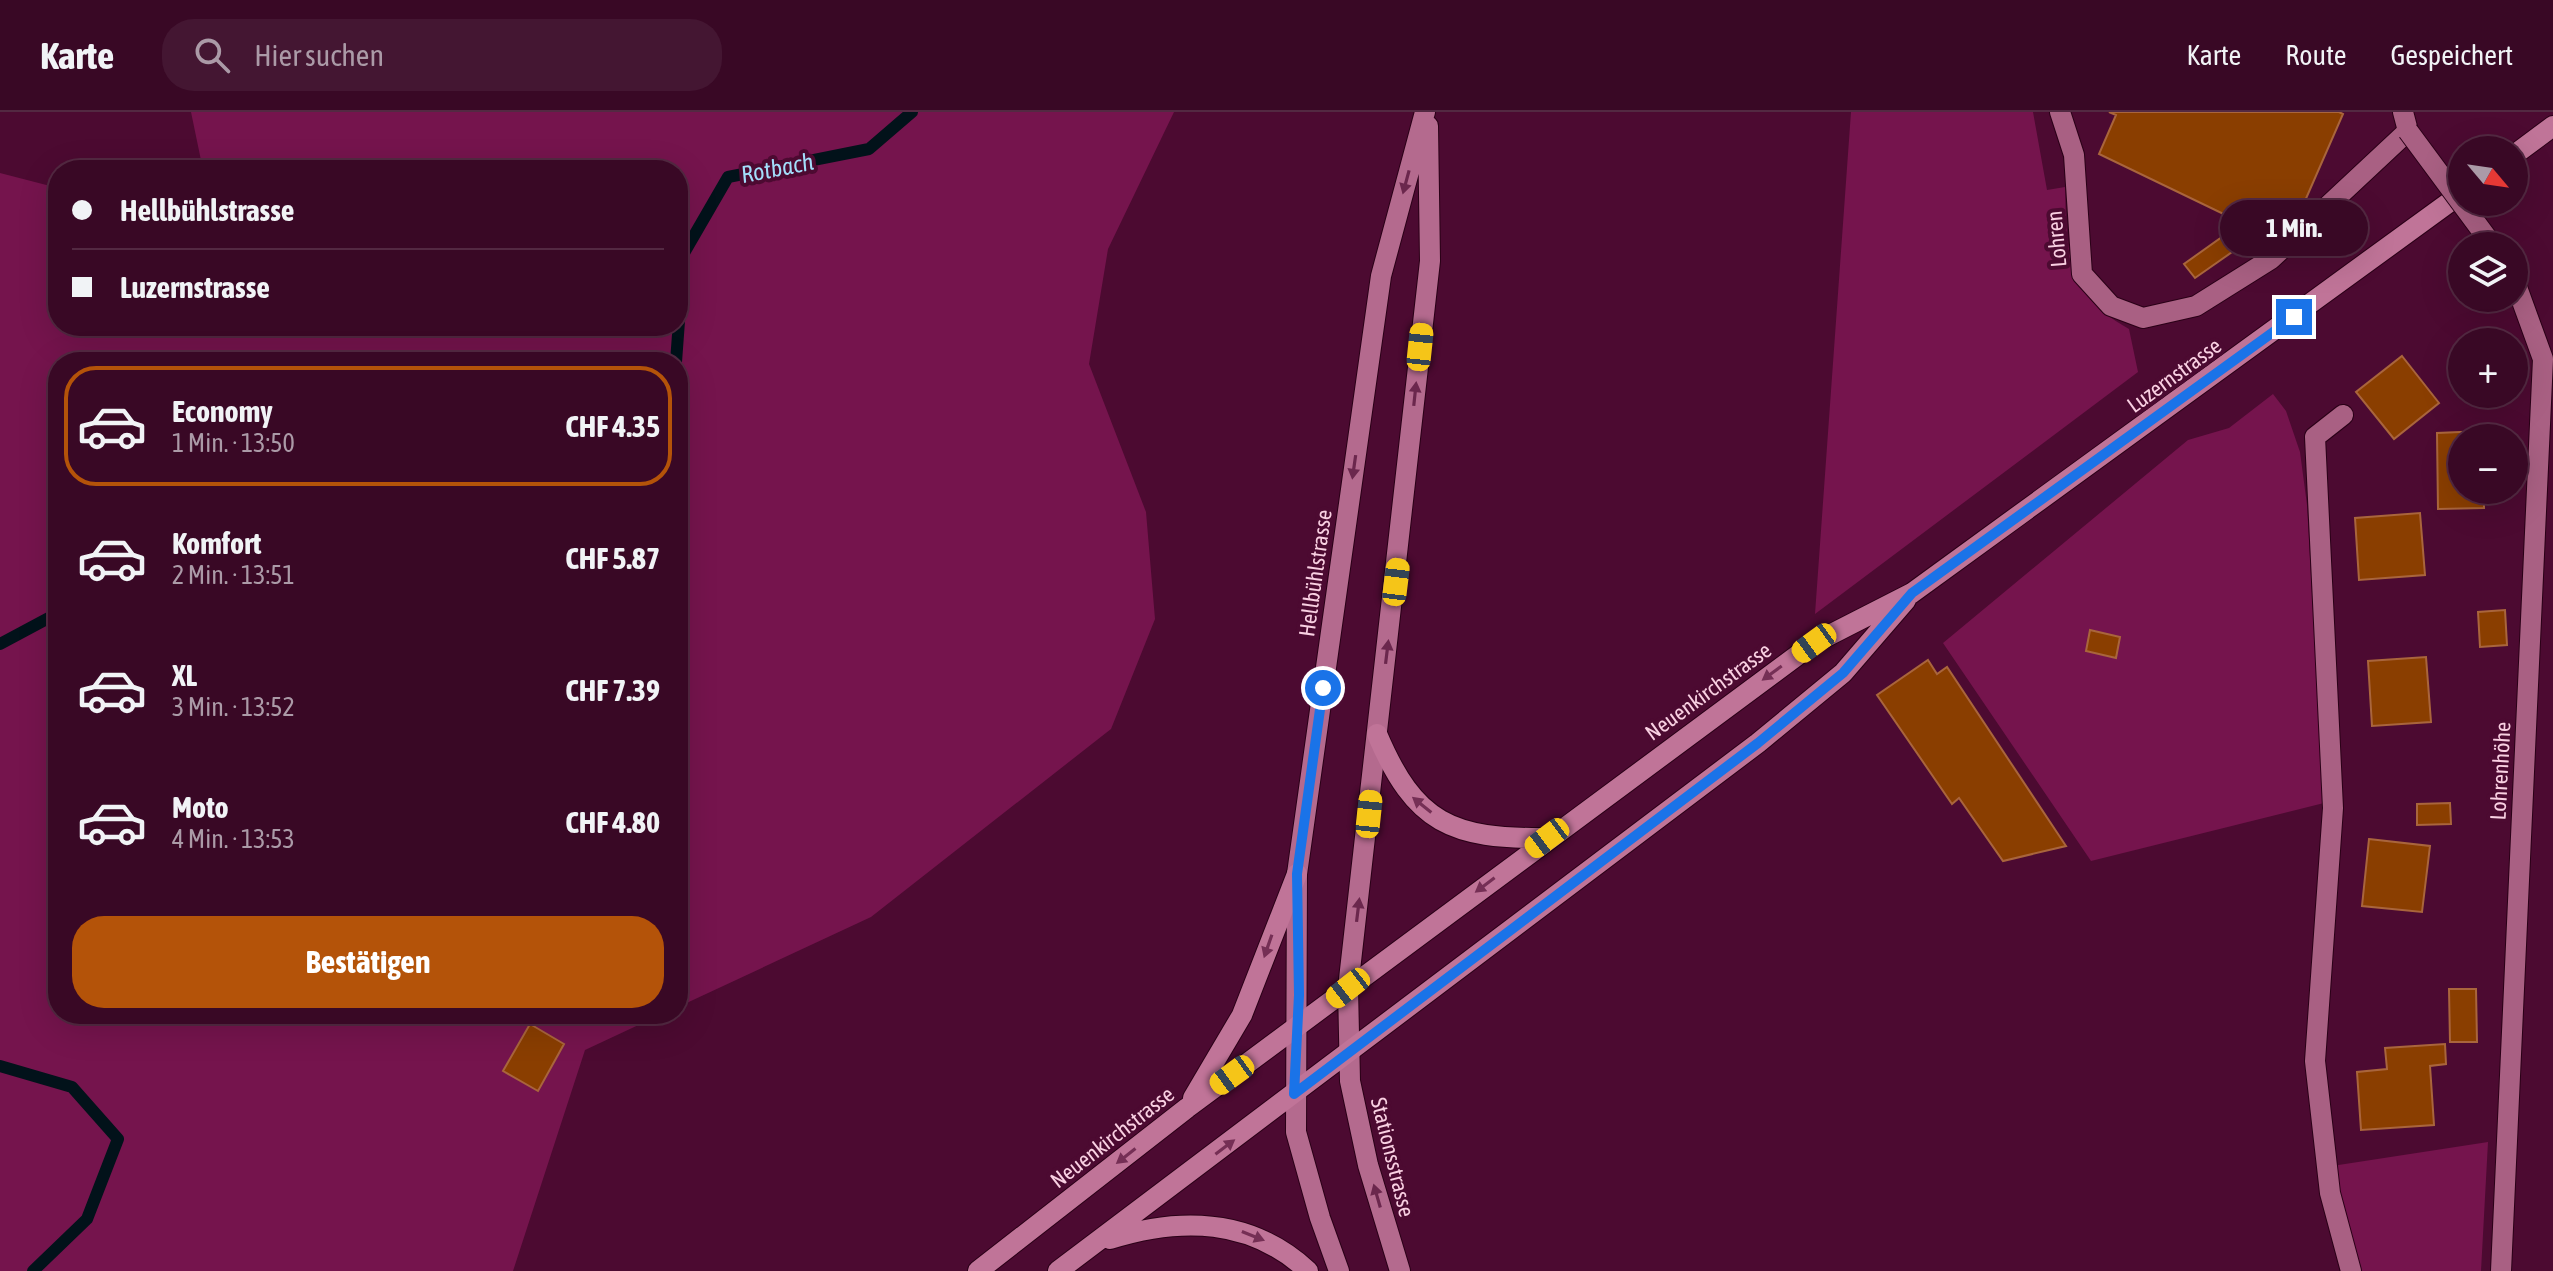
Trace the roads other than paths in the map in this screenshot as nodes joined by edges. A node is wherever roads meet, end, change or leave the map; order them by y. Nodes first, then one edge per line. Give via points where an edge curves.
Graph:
1 (1426, 112) edge
2 (2060, 112) edge
3 (2406, 122) edge
4 (2553, 126) edge
5 (2528, 145) edge
6 (2448, 203) edge
7 (2483, 232) edge
8 (2526, 312) edge
9 (2343, 415) dead end
10 (1912, 593) junction
11 (1377, 734) junction
12 (1547, 838) junction
13 (1297, 874) junction
14 (1348, 988) junction
15 (1298, 1027) junction
16 (1348, 1053) junction
17 (1294, 1094) junction
18 (1187, 1108) junction
19 (1095, 1244) junction
20 (978, 1271) edge
21 (1058, 1271) edge
22 (1308, 1271) edge
23 (1339, 1271) edge
24 (1400, 1271) edge
25 (2351, 1271) edge
26 (2501, 1271) edge

11 -> 1 main road, Hellbühlstrasse via 1430,261
1 -> 13 main road, Hellbühlstrasse via 1381,276
2 - 3 street, Lohren via 2074,155 2082,274 2111,306 2143,318 2196,306 2271,259
3 - 7 street, bridge
4 - 5 main road
6 - 10 main road, Luzernstrasse
8 - 26 street, Lohrenhöhe via 2543,359
9 - 25 street via 2315,437 2333,808 2315,1061 2330,1193
10 -> 12 main road, Neuenkirchstrasse via 1814,643
10 - 16 main road via 1843,673 1758,743
12 -> 11 main road via 1492,837 1443,823 1395,776
14 -> 11 main road, Hellbühlstrasse
12 -> 14 main road, Neuenkirchstrasse
13 - 15 main road, Hellbühlstrasse
13 -> 18 main road via 1242,1015
14 - 15 main road, Neuenkirchstrasse
14 - 16 main road, Hellbühlstrasse
15 - 17 main road, Hellbühlstrasse
15 - 18 main road, Neuenkirchstrasse
16 - 17 main road
24 -> 16 main road, Stationsstrasse via 1368,1165
19 -> 17 main road
17 - 23 main road via 1296,1132
18 -> 20 main road, Neuenkirchstrasse
19 - 21 main road
19 -> 22 main road via 1179,1224 1220,1226 1266,1241

